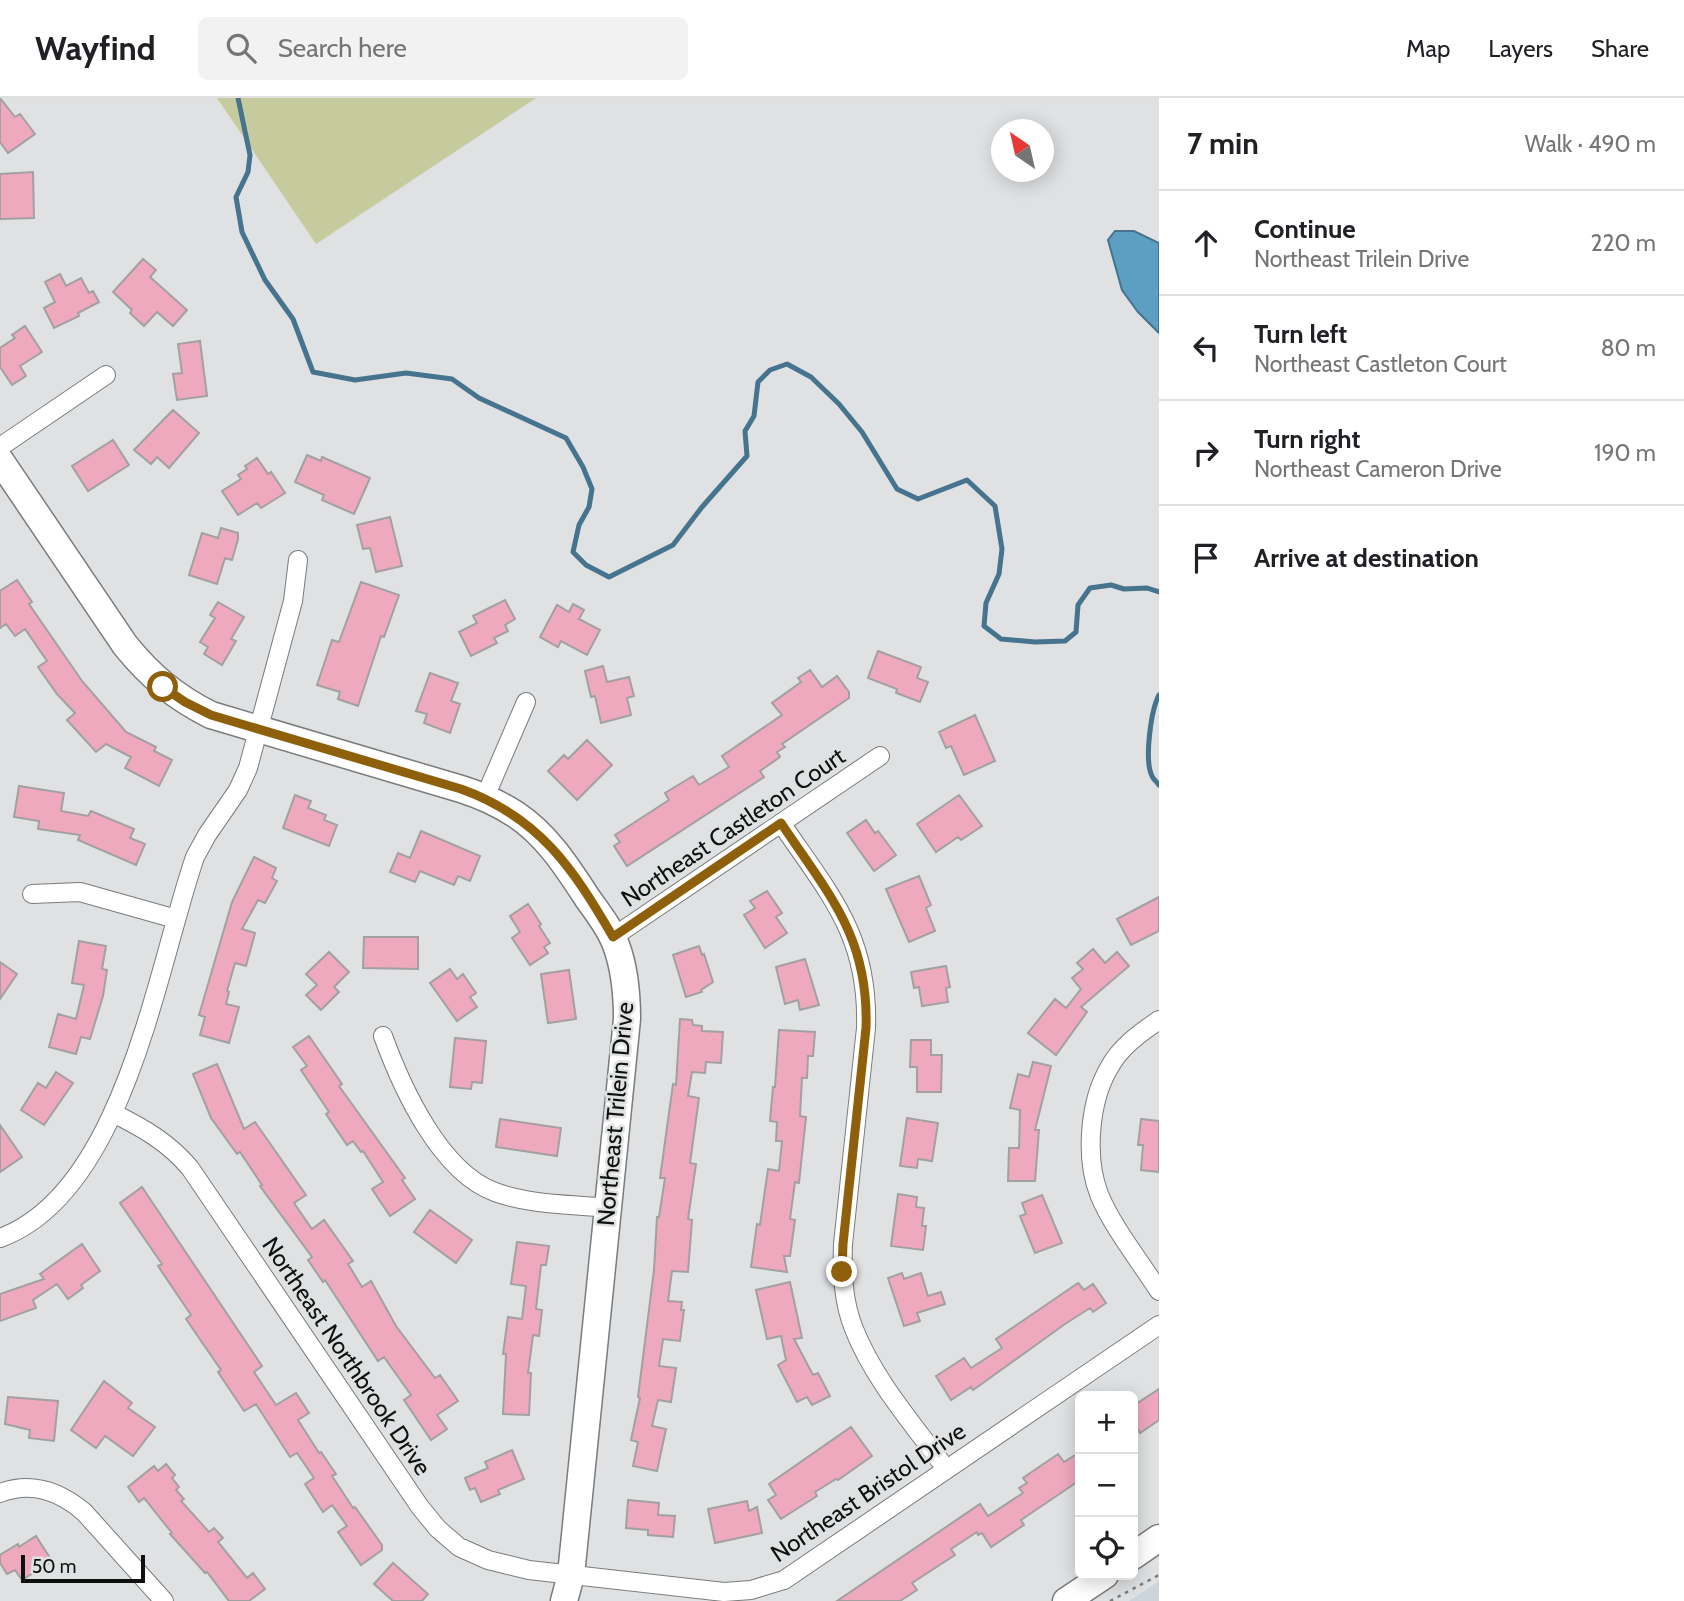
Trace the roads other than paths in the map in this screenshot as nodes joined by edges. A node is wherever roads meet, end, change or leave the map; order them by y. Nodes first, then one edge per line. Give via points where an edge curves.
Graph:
1 (106, 375) dead end
2 (0, 447) edge
3 (0, 460) edge
4 (298, 559) dead end
5 (526, 702) dead end
6 (260, 730) junction
7 (880, 756) dead end
8 (485, 797) junction
9 (781, 823) junction
10 (32, 894) dead end
11 (176, 919) junction
12 (613, 937) junction
13 (1159, 1020) edge
14 (383, 1036) dead end
15 (113, 1114) junction
16 (607, 1208) junction
17 (0, 1238) edge
18 (1159, 1291) edge
19 (1159, 1325) edge
20 (946, 1469) junction
21 (0, 1493) edge
22 (1159, 1538) edge
23 (1138, 1553) edge
24 (571, 1575) junction
25 (1098, 1580) edge
26 (164, 1601) edge
27 (564, 1601) edge
28 (1066, 1601) edge

1 - 2 street
3 - 6 street, Northeast Trilein Drive via 143,667 185,702
4 - 6 street via 293,601
5 - 8 street
6 - 8 street, Northeast Trilein Drive
6 - 11 street via 238,790 195,857
7 - 9 street, Northeast Castleton Court
8 - 12 street, Northeast Trilein Drive via 515,814 557,853
9 - 12 street, Northeast Castleton Court
9 - 20 street via 845,920 856,944 867,1000 843,1244 846,1301 865,1354
10 - 11 street via 80,892
11 - 15 street via 143,1037
12 - 16 street, Northeast Trilein Drive via 627,995
13 - 18 street via 1131,1040 1108,1068 1093,1112 1091,1168 1100,1196
14 - 16 street via 397,1076 441,1150 474,1182 513,1198
15 - 17 street via 64,1191 34,1219
15 - 24 street, Northeast Northbrook Drive via 159,1137 190,1168 438,1529 459,1547 488,1560
16 - 24 street, Northeast Trilein Drive
19 - 20 street, Northeast Bristol Drive
20 - 24 street, Northeast Bristol Drive via 784,1580 751,1590 724,1592
21 - 26 street via 38,1488 70,1500
22 - 23 street
24 - 27 street, Northeast Trilein Drive
25 - 28 street

